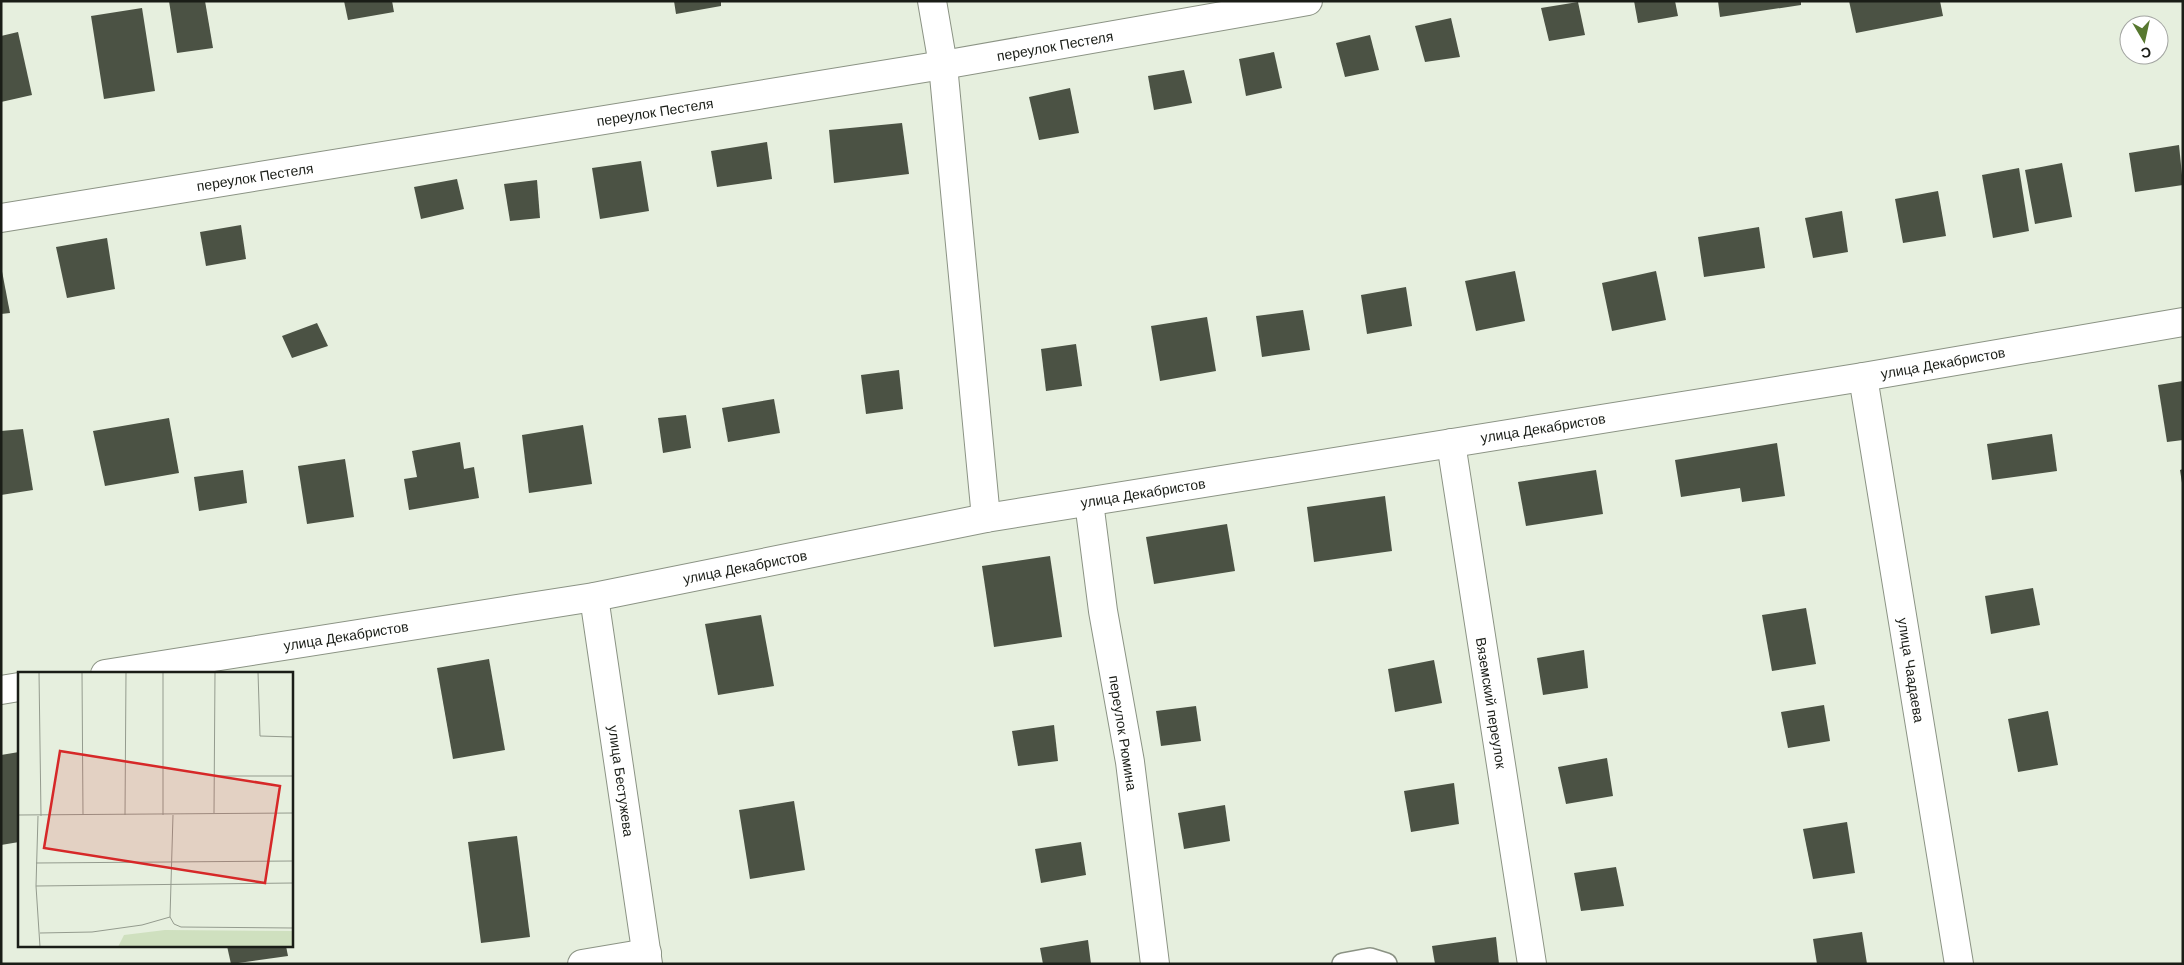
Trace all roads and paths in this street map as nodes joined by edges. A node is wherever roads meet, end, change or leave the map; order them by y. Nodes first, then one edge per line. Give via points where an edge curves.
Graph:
1 (932, 1) edge
2 (1308, 1) edge
3 (943, 66) junction
4 (1, 218) edge
5 (2183, 322) edge
6 (1863, 377) junction
7 (1451, 443) junction
8 (1089, 502) junction
9 (986, 518) junction
10 (594, 597) junction
11 (118, 672) edge
12 (18, 687) edge
13 (1, 690) edge
14 (648, 958) edge
15 (582, 964) edge
16 (1154, 964) edge
17 (1343, 964) edge
18 (1386, 964) edge
19 (1532, 964) edge
20 (1959, 964) edge

1 - 3 street
2 - 3 street, переулок Пестеля
3 - 4 street, переулок Пестеля
3 - 9 street
5 - 6 street, улица Декабристов
6 - 7 street, улица Декабристов
6 - 20 street, улица Чаадаева
7 - 8 street, улица Декабристов
7 - 19 street, Вяземский переулок
8 - 9 street, улица Декабристов
8 - 16 street, переулок Рюмина via 1103,611 1130,762
9 - 10 street, улица Декабристов
10 - 11 street, улица Декабристов
10 - 14 street, улица Бестужева
12 - 13 street
14 - 15 street
17 - 18 lane via 1370,959

